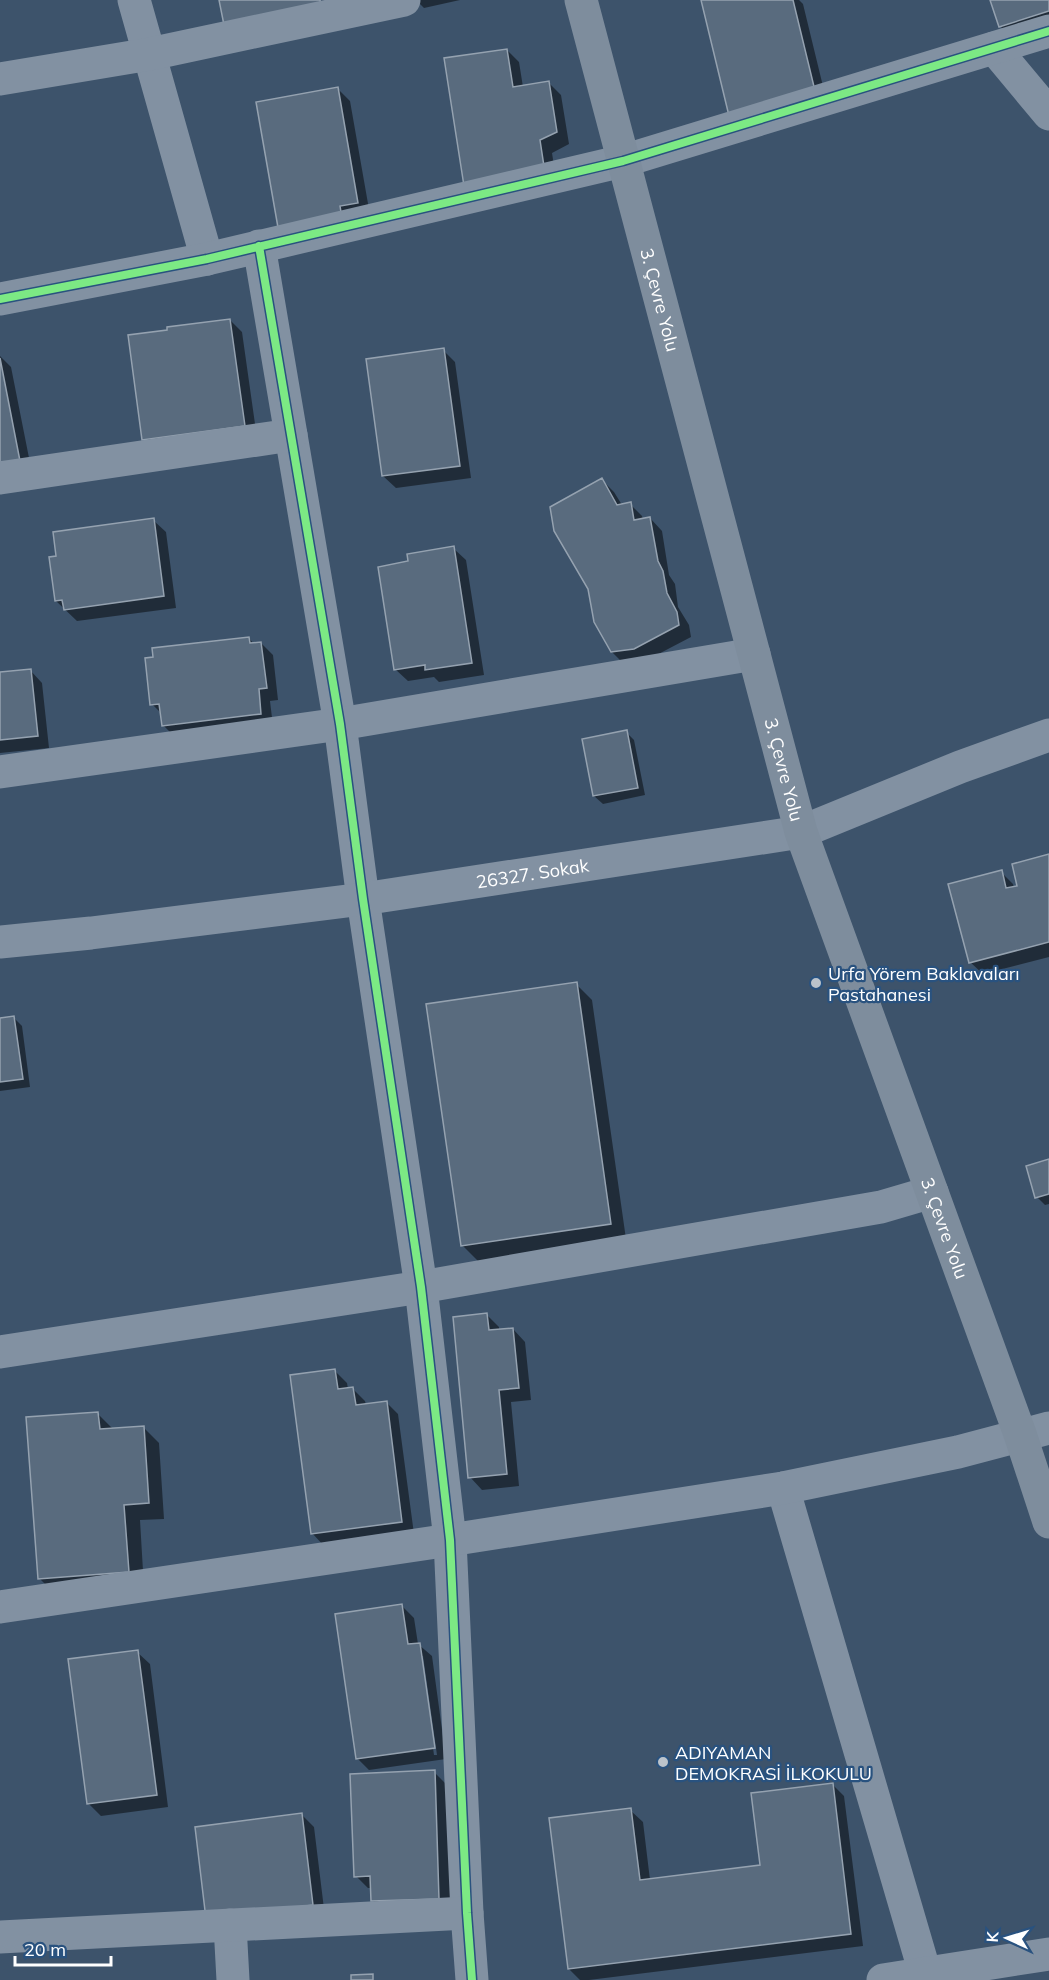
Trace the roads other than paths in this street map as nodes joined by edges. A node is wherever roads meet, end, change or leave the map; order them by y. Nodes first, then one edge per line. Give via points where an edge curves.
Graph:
1 (134, 0) edge
2 (405, 0) edge
3 (581, 0) edge
4 (1049, 31) edge
5 (994, 48) junction
6 (150, 54) junction
7 (0, 79) edge
8 (1049, 114) edge
9 (622, 161) junction
10 (260, 246) junction
11 (207, 259) junction
12 (0, 299) edge
13 (291, 435) junction
14 (0, 478) edge
15 (754, 654) junction
16 (340, 724) junction
17 (1049, 735) edge
18 (0, 772) edge
19 (801, 832) junction
20 (363, 900) junction
21 (0, 942) edge
22 (932, 1192) junction
23 (421, 1287) junction
24 (0, 1352) edge
25 (1035, 1431) edge
26 (783, 1488) junction
27 (1049, 1522) edge
28 (450, 1540) junction
29 (0, 1606) edge
30 (467, 1913) junction
31 (230, 1925) junction
32 (0, 1937) edge
33 (1049, 1954) edge
34 (925, 1973) junction
35 (233, 1980) edge
36 (472, 1980) edge
37 (883, 1980) edge

1 - 6 street
2 - 6 street
3 - 9 main road, 3. Çevre Yolu
4 - 5 street
5 - 8 street
5 - 9 street
6 - 7 street
6 - 11 street
9 - 10 street
9 - 15 main road, 3. Çevre Yolu
10 - 11 street
10 - 13 street
11 - 12 street
13 - 14 street
13 - 16 street
15 - 16 street
15 - 19 main road, 3. Çevre Yolu
16 - 18 street
16 - 20 street
17 - 19 street, 26327. Sokak
19 - 20 street, 26327. Sokak
19 - 22 main road, 3. Çevre Yolu
20 - 21 street, 26327. Sokak
20 - 23 street
22 - 23 street via 881,1207
22 - 25 main road, 3. Çevre Yolu
23 - 24 street
23 - 28 street
25 - 26 street via 958,1452
25 - 27 main road, 3. Çevre Yolu
26 - 28 street
26 - 34 street
28 - 29 street
28 - 30 street
30 - 31 street
30 - 36 street
31 - 32 street
31 - 35 street
33 - 34 street
34 - 37 street

